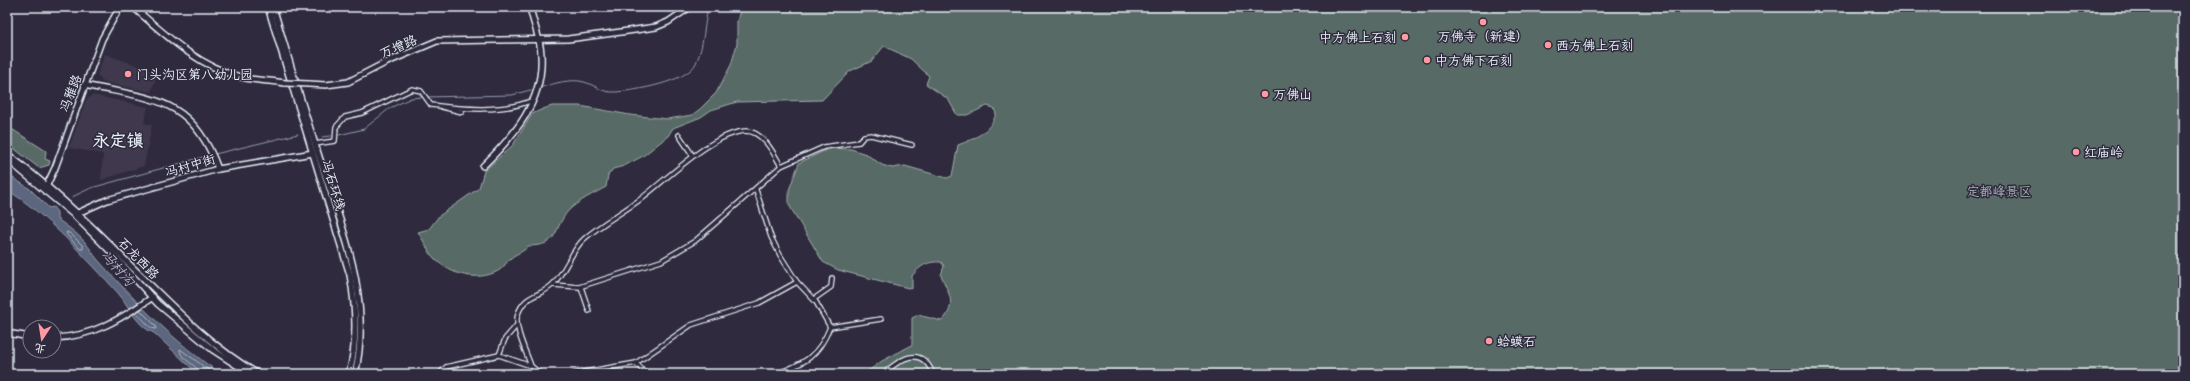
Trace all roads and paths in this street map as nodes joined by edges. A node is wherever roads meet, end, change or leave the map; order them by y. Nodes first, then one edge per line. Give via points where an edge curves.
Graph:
1 (120, 7) edge
2 (133, 7) edge
3 (268, 7) edge
4 (273, 7) edge
5 (530, 7) edge
6 (690, 7) edge
7 (538, 40) junction
8 (84, 85) junction
9 (534, 98) junction
10 (437, 105) junction
11 (462, 112) dead end
12 (679, 135) dead end
13 (315, 144) junction
14 (912, 145) dead end
15 (313, 153) junction
16 (7, 154) edge
17 (693, 156) junction
18 (7, 159) edge
19 (483, 166) dead end
20 (781, 166) junction
21 (218, 169) junction
22 (45, 187) junction
23 (756, 190) junction
24 (78, 213) junction
25 (832, 278) dead end
26 (797, 282) junction
27 (553, 285) junction
28 (581, 287) junction
29 (158, 294) junction
30 (151, 298) junction
31 (814, 299) junction
32 (589, 311) dead end
33 (881, 319) dead end
34 (517, 325) junction
35 (830, 327) junction
36 (7, 333) edge
37 (22, 336) edge
38 (62, 337) edge
39 (499, 355) junction
40 (636, 363) junction
41 (531, 366) junction
42 (247, 372) edge
43 (258, 374) edge
44 (349, 374) edge
45 (355, 374) edge
46 (439, 374) edge
47 (541, 374) edge
48 (573, 374) edge
49 (646, 374) edge
50 (776, 374) edge
51 (883, 374) edge
52 (933, 374) edge

1 - 8 street, 冯雅路 via 102,39
2 - 7 street, 万增路, bridge via 196,58 218,70 238,77 285,83 326,85 348,82 437,41
3 - 15 street, 冯石环线
4 - 13 street, 冯石环线
5 - 7 street
6 - 7 street, 万增路 via 656,27 568,39
7 - 9 street via 542,54 540,80
8 - 21 street via 173,106 191,120 203,135
8 - 22 street, 冯雅路
9 - 10 street via 512,107
9 - 19 street via 515,134
10 - 11 street
10 - 13 street via 431,104 424,94 412,89 362,113 345,117 336,127 335,141
12 - 17 street
13 - 45 street, 冯石环线 via 359,294 361,339
14 - 20 street via 872,135 864,136 860,142 824,147
15 - 21 street, 冯村中街
15 - 44 street, 冯石环线 via 353,291 355,336
16 - 22 street, 石龙西路
17 - 20 street via 713,144 746,131 752,132 766,142
17 - 27 street via 638,201 583,240
18 - 22 street, 石龙西路
20 - 23 street
21 - 24 street, 冯村中街 via 107,200
22 - 24 street, 石龙西路
22 - 30 street, 石龙西路 via 109,250
23 - 26 street via 771,237
23 - 28 street via 677,253 647,267
24 - 29 street, 石龙西路
25 - 31 street via 831,287
26 - 31 street
26 - 40 street via 759,303 691,326
27 - 28 street
27 - 34 street via 528,298 520,308
28 - 32 street
29 - 30 street
29 - 42 street, 石龙西路
30 - 38 street via 112,324
30 - 42 street, 石龙西路 via 213,350
31 - 35 street
33 - 35 street
34 - 39 street via 505,339
34 - 41 street
35 - 50 street via 816,353 800,364
36 - 37 street
39 - 41 street
39 - 46 street via 446,366
40 - 48 street
40 - 49 street
41 - 47 street
42 - 43 street, 石龙西路
51 - 52 street via 901,359 911,356 920,358 928,364

